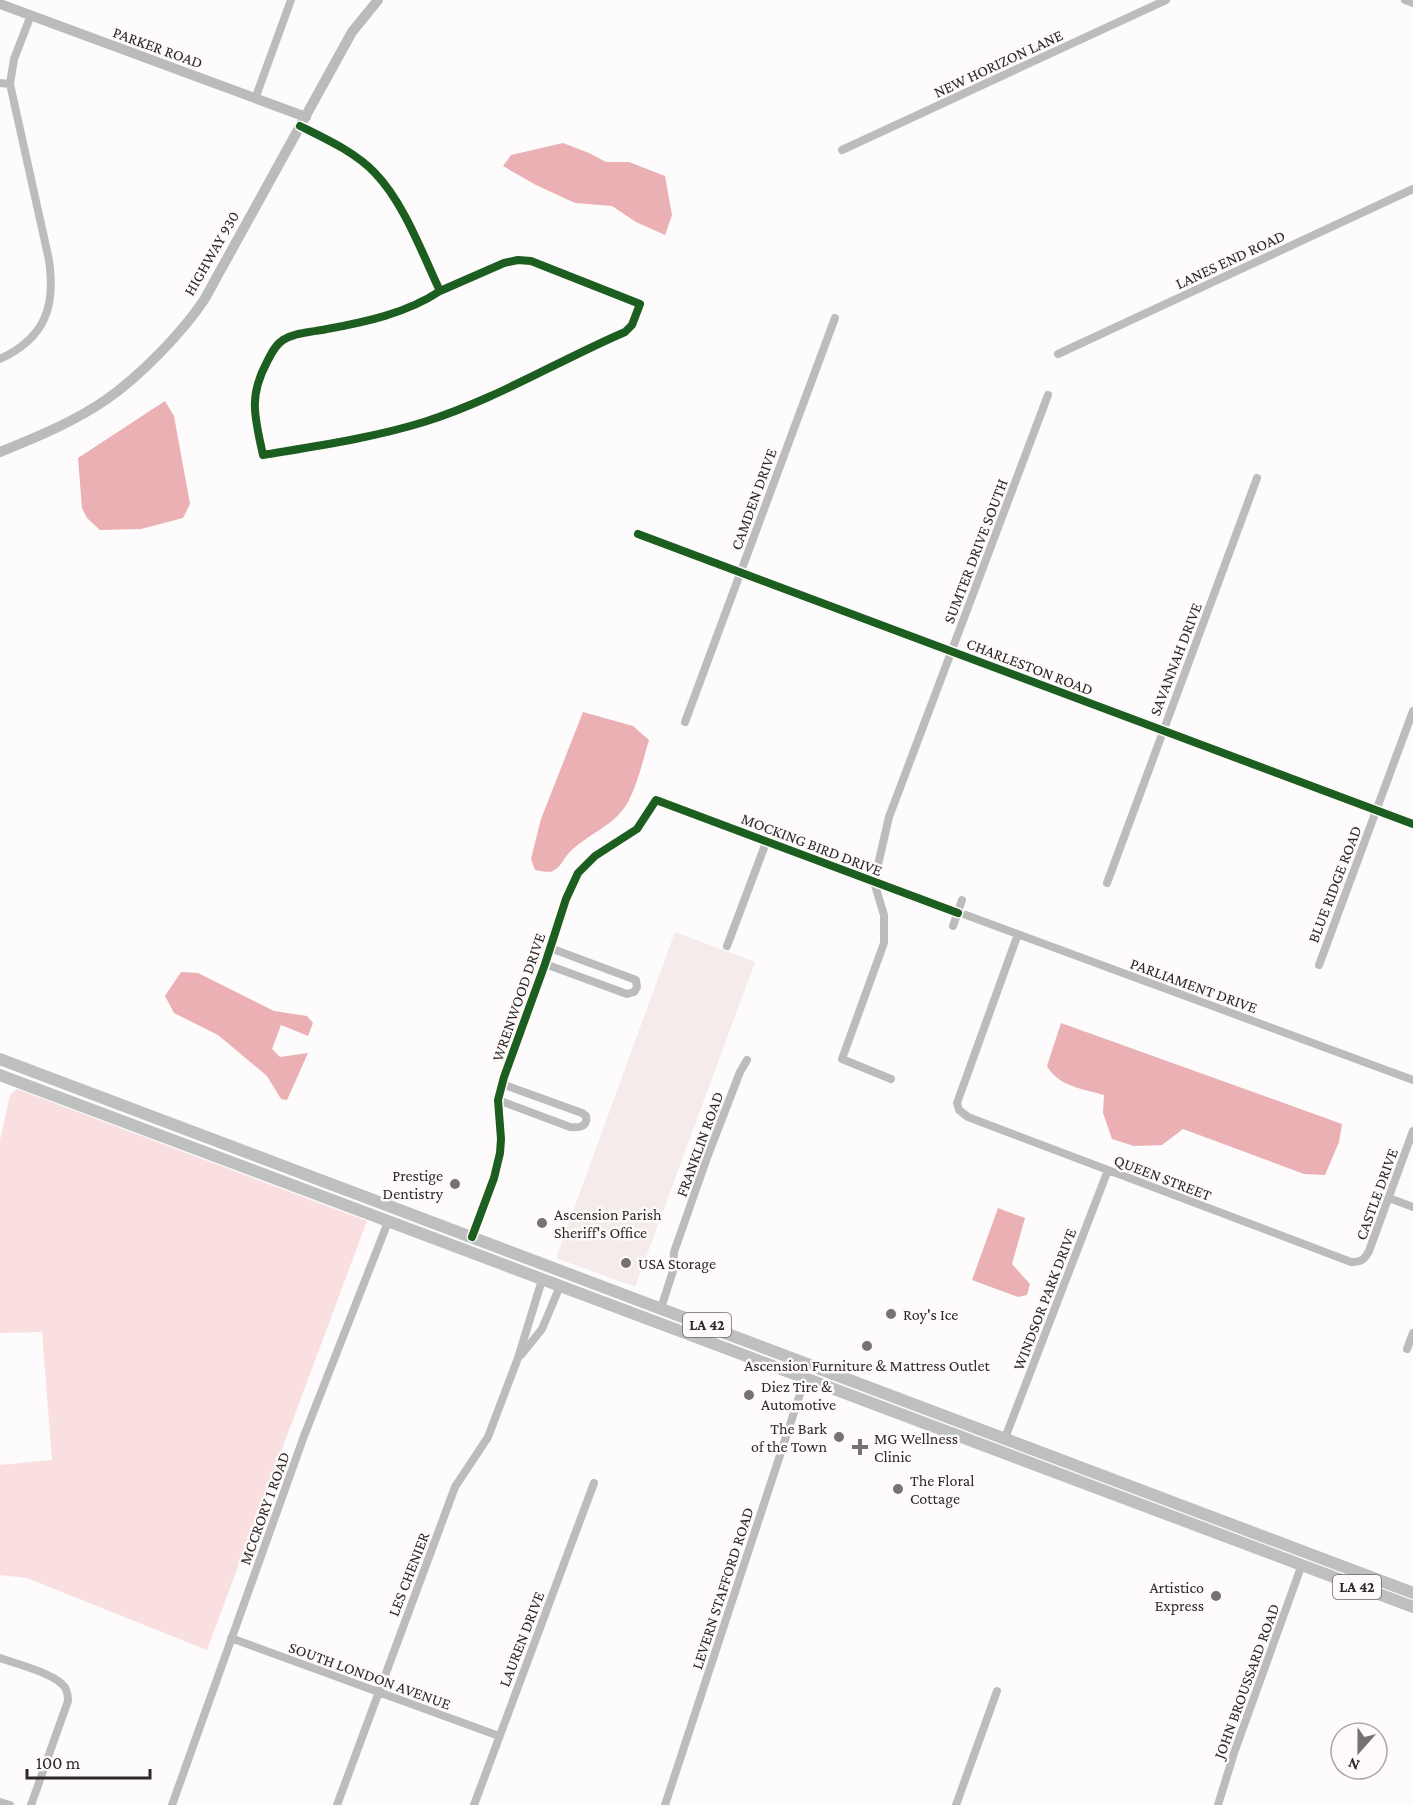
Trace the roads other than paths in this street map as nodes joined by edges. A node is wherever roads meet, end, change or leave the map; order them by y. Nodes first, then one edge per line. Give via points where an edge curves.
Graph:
1 (291, 0) edge
2 (378, 0) edge
3 (1166, 0) edge
4 (1405, 0) edge
5 (1413, 3) edge
6 (0, 4) edge
7 (31, 15) junction
8 (0, 83) edge
9 (10, 84) junction
10 (255, 99) junction
11 (303, 121) junction
12 (842, 150) dead end
13 (1413, 189) edge
14 (440, 291) junction
15 (835, 318) dead end
16 (1058, 354) dead end
17 (0, 359) edge
18 (1048, 395) dead end
19 (0, 452) edge
20 (1257, 478) dead end
21 (638, 534) dead end
22 (741, 572) junction
23 (951, 650) junction
24 (1413, 711) edge
25 (685, 722) dead end
26 (1163, 729) junction
27 (656, 800) joint
28 (1376, 810) junction
29 (1413, 824) edge
30 (767, 840) junction
31 (874, 882) junction
32 (1107, 883) dead end
33 (962, 900) dead end
34 (958, 913) junction
35 (966, 915) dead end
36 (953, 926) dead end
37 (1018, 934) junction
38 (727, 946) dead end
39 (550, 948) junction
40 (545, 964) junction
41 (1319, 965) dead end
42 (0, 1059) edge
43 (747, 1060) dead end
44 (0, 1075) edge
45 (891, 1079) dead end
46 (1413, 1080) edge
47 (502, 1084) junction
48 (498, 1100) junction
49 (1413, 1131) edge
50 (1108, 1170) junction
51 (268, 1177) junction
52 (344, 1189) junction
53 (1389, 1198) junction
54 (1413, 1207) edge
55 (388, 1222) junction
56 (472, 1237) junction
57 (1360, 1262) joint
58 (542, 1280) junction
59 (560, 1286) junction
60 (601, 1297) junction
61 (661, 1308) junction
62 (691, 1319) junction
63 (1413, 1334) edge
64 (1407, 1349) dead end
65 (518, 1358) junction
66 (805, 1379) junction
67 (859, 1384) junction
68 (921, 1422) junction
69 (979, 1428) junction
70 (1005, 1438) junction
71 (594, 1483) dead end
72 (1301, 1567) junction
73 (1363, 1575) junction
74 (1413, 1593) edge
75 (1384, 1597) junction
76 (1413, 1601) edge
77 (1413, 1607) edge
78 (231, 1638) junction
79 (0, 1658) edge
80 (997, 1691) dead end
81 (378, 1692) junction
82 (499, 1736) junction
83 (0, 1802) edge
84 (10, 1805) edge
85 (31, 1805) edge
86 (172, 1805) edge
87 (337, 1805) edge
88 (474, 1805) edge
89 (665, 1805) edge
90 (956, 1805) edge
91 (1218, 1805) edge

1 - 10 street
2 - 11 street, HIGHWAY 930 via 352,32
3 - 12 street, NEW HORIZON LANE
4 - 5 street
6 - 7 street, PARKER ROAD
7 - 9 street via 14,59
7 - 10 street, PARKER ROAD
8 - 9 street
9 - 17 street via 52,284 44,319 33,337
10 - 11 street, PARKER ROAD
11 - 14 street via 376,173 394,198
11 - 19 street, HIGHWAY 930 via 186,324 108,399 52,430
13 - 16 street, LANES END ROAD
14 - 14 street via 519,260 531,261 640,303 632,325 625,332 474,403 402,428 263,455 254,394 259,377 281,341 390,314
15 - 22 street, CAMDEN DRIVE
18 - 23 street, SUMTER DRIVE SOUTH
20 - 26 street, SAVANNAH DRIVE
21 - 22 street, CHARLESTON ROAD
22 - 23 street, CHARLESTON ROAD
22 - 25 street, CAMDEN DRIVE
23 - 26 street, CHARLESTON ROAD
23 - 31 street, SUMTER DRIVE SOUTH via 889,817
24 - 28 street, BLUE RIDGE ROAD
26 - 28 street, CHARLESTON ROAD
26 - 32 street, SAVANNAH DRIVE
27 - 30 street, MOCKING BIRD DRIVE
27 - 39 street, WRENWOOD DRIVE via 637,829 578,873
28 - 29 street, CHARLESTON ROAD
28 - 41 street, BLUE RIDGE ROAD
30 - 31 street, MOCKING BIRD DRIVE
30 - 38 street
31 - 34 street, MOCKING BIRD DRIVE
31 - 45 street via 884,915 884,943 842,1059
33 - 34 street
34 - 36 street
35 - 37 street, PARLIAMENT DRIVE
37 - 46 street, PARLIAMENT DRIVE
37 - 50 street, QUEEN STREET via 959,1097 959,1110 968,1117
39 - 40 street, WRENWOOD DRIVE
39 - 40 street via 636,980 637,987 627,994
40 - 47 street, WRENWOOD DRIVE
42 - 52 main road, LA 42
43 - 61 street, FRANKLIN ROAD via 674,1252 674,1271
44 - 51 main road, LA 42
47 - 48 street, WRENWOOD DRIVE
47 - 48 street via 582,1113 587,1120 579,1128 570,1127
48 - 56 street, WRENWOOD DRIVE via 500,1153
49 - 53 street, CASTLE DRIVE
50 - 57 street, QUEEN STREET via 1351,1262
50 - 70 street, WINDSOR PARK DRIVE
51 - 52 main road via 296,1181 329,1193
51 - 55 main road, LA 42
52 - 56 main road, LA 42
53 - 54 street
53 - 57 street, CASTLE DRIVE via 1370,1251
55 - 56 main road via 398,1216 449,1235
55 - 58 main road, LA 42
55 - 78 street, MCCRORY 1 ROAD via 304,1436
56 - 61 main road, LA 42
58 - 59 main road, LA 42
58 - 60 main road via 558,1277
58 - 65 street, LES CHENIER
59 - 60 main road, LA 42
59 - 65 street, LES CHENIER via 542,1329
60 - 62 main road via 666,1317
60 - 66 main road, LA 42
61 - 62 main road, LA 42
62 - 67 main road, LA 42
63 - 64 street
65 - 81 street, LES CHENIER via 488,1437 455,1486
66 - 67 main road via 812,1375 843,1385
66 - 68 main road, LA 42
66 - 89 street, LEVERN STAFFORD ROAD
67 - 69 main road, LA 42
68 - 69 main road via 961,1432
68 - 72 main road, LA 42
69 - 70 main road, LA 42
70 - 73 main road, LA 42
71 - 82 street, LAUREN DRIVE
72 - 73 main road via 1308,1561 1347,1575
72 - 75 main road, LA 42
72 - 91 street, JOHN BROUSSARD ROAD
73 - 74 main road, LA 42
75 - 76 street
75 - 77 main road, LA 42
78 - 81 street, SOUTH LONDON AVENUE
78 - 86 street, MCCRORY 1 ROAD
79 - 85 street via 55,1678 68,1693
80 - 90 street
81 - 82 street, SOUTH LONDON AVENUE
81 - 87 street, LES CHENIER
82 - 88 street, LAUREN DRIVE
83 - 84 street

